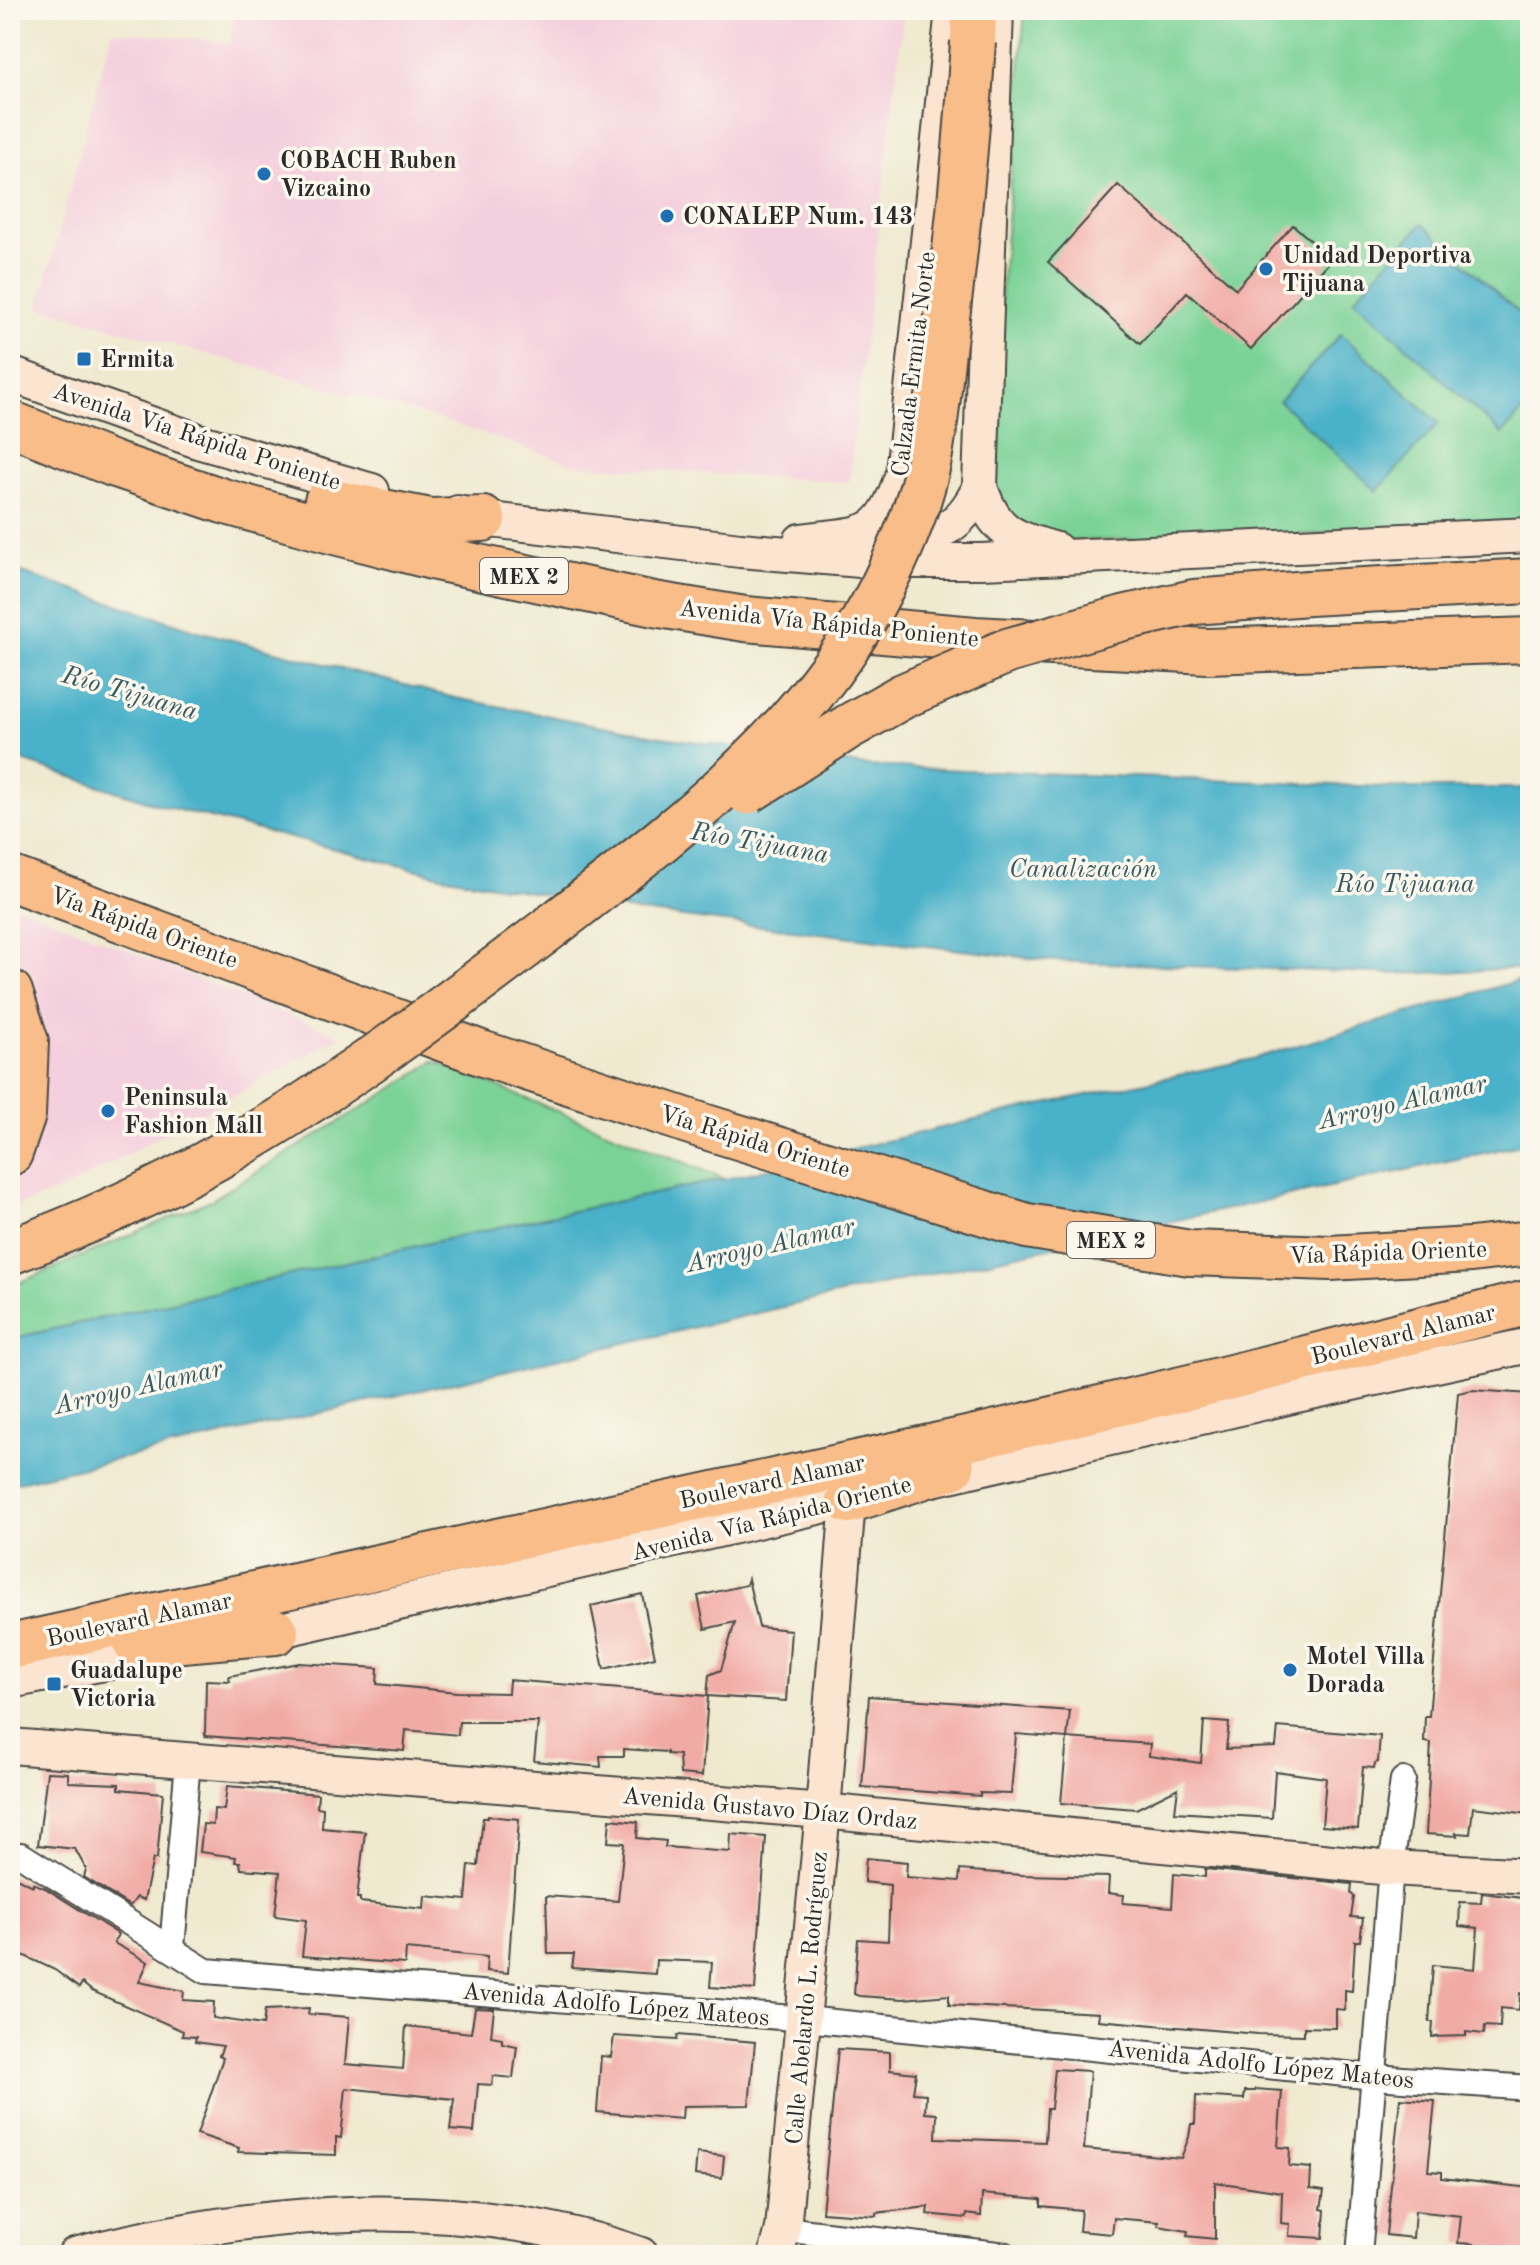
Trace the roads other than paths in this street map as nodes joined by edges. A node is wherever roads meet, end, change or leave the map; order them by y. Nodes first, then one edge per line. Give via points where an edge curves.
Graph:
1 (974, 18) edge
2 (10, 374) edge
3 (10, 423) edge
4 (113, 464) junction
5 (903, 473) junction
6 (980, 487) junction
7 (483, 519) junction
8 (1530, 535) edge
9 (740, 550) junction
10 (1071, 555) junction
11 (1530, 581) edge
12 (1530, 640) edge
13 (10, 878) edge
14 (10, 891) edge
15 (587, 899) junction
16 (83, 906) junction
17 (10, 992) edge
18 (10, 1153) edge
19 (1530, 1243) edge
20 (10, 1252) edge
21 (1530, 1302) edge
22 (1530, 1345) edge
23 (1207, 1383) junction
24 (848, 1501) junction
25 (276, 1632) junction
26 (10, 1647) edge
27 (10, 1655) edge
28 (10, 1681) edge
29 (10, 1746) edge
30 (188, 1761) junction
31 (1403, 1780) dead end
32 (823, 1811) junction
33 (21, 1855) dead end
34 (1391, 1868) junction
35 (1530, 1876) edge
36 (172, 1948) junction
37 (805, 2019) junction
38 (1375, 2077) junction
39 (1530, 2088) edge
40 (780, 2242) edge
41 (75, 2255) edge
42 (641, 2255) edge
43 (1006, 2255) edge
44 (1359, 2255) edge

1 - 5 main road, Calzada Ermita Norte
1 - 6 main road
1 - 15 highway, bridge via 962,197 934,429 921,487 884,584 850,645 781,734
2 - 7 main road, Avenida Vía Rápida Poniente via 201,442
3 - 4 highway, Avenida Vía Rápida Poniente / MEX 2
4 - 7 highway via 174,468 431,521
4 - 12 highway, Avenida Vía Rápida Poniente / MEX 2 via 223,501 436,558 745,619 988,640 1208,651
5 - 6 main road via 909,507 919,524 931,531 958,522
5 - 9 main road, Calzada Ermita Norte via 890,509 865,532
6 - 10 main road via 988,512 1002,528
7 - 9 main road, Avenida Vía Rápida Poniente
8 - 10 main road, Avenida Vía Rápida Poniente
9 - 10 main road, Avenida Vía Rápida Poniente via 873,561
11 - 15 highway, bridge via 1194,602 1007,651 903,696 848,727
13 - 16 highway, Vía Rápida Oriente / MEX 2
14 - 16 highway
15 - 20 highway, bridge via 314,1099 126,1204
16 - 19 highway, Vía Rápida Oriente / MEX 2 via 481,1053 1027,1226 1190,1253 1330,1258
17 - 18 highway via 26,1042 23,1115
21 - 23 highway, Boulevard Alamar
22 - 24 main road, Avenida Vía Rápida Oriente via 1008,1459
23 - 24 highway
23 - 26 highway, Boulevard Alamar
24 - 25 main road, Avenida Vía Rápida Oriente
24 - 32 main road, Calle Abelardo L. Rodríguez
25 - 27 highway
25 - 28 main road, Avenida Vía Rápida Oriente
29 - 30 main road, Avenida Gustavo Díaz Ordaz
30 - 32 main road, Avenida Gustavo Díaz Ordaz
30 - 36 street
31 - 34 street
32 - 34 main road, Avenida Gustavo Díaz Ordaz
32 - 37 main road, Calle Abelardo L. Rodríguez
33 - 36 street, Avenida Adolfo López Mateos
34 - 35 main road, Avenida Gustavo Díaz Ordaz
34 - 38 street
36 - 37 street, Avenida Adolfo López Mateos via 206,1971
37 - 38 street, Avenida Adolfo López Mateos
37 - 40 main road, Calle Abelardo L. Rodríguez
38 - 39 street, Avenida Adolfo López Mateos
38 - 44 street
40 - 43 street
41 - 42 main road via 163,2234 269,2219 373,2213 484,2219 555,2231

